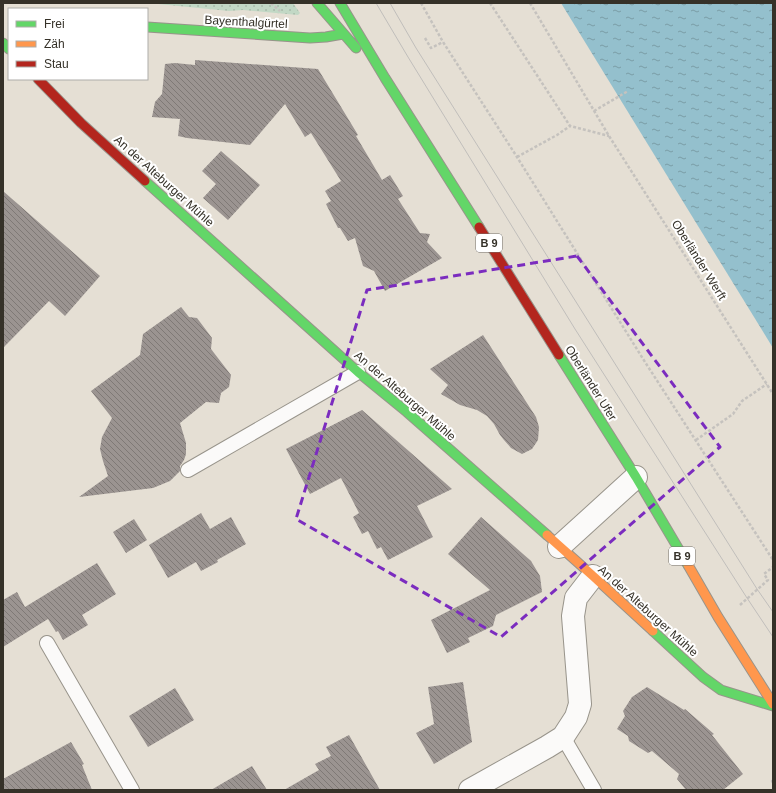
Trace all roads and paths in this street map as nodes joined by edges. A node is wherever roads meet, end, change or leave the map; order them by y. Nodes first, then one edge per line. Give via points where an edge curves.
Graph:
1 (317, 3) edge
2 (340, 3) edge
3 (421, 3) edge
4 (490, 3) edge
5 (530, 3) edge
6 (148, 27) edge
7 (342, 34) junction
8 (425, 38) dead end
9 (443, 42) junction
10 (385, 78) junction
11 (39, 80) edge
12 (628, 91) dead end
13 (594, 111) junction
14 (570, 126) junction
15 (609, 136) junction
16 (517, 157) junction
17 (358, 372) junction
18 (767, 384) junction
19 (772, 392) edge
20 (696, 440) junction
21 (188, 470) dead end
22 (636, 478) junction
23 (559, 547) junction
24 (773, 560) edge
25 (773, 567) edge
26 (593, 576) junction
27 (743, 610) dead end
28 (47, 643) dead end
29 (773, 705) edge
30 (563, 737) junction
31 (132, 790) edge
32 (470, 790) edge
33 (594, 790) edge

1 - 7 main road, Oberländer Ufer / B 9
2 - 10 main road, Oberländer Ufer / B 9
3 - 9 path
4 - 14 path
5 - 13 path, Oberländer Werft
6 - 7 main road, Bayenthalgürtel via 310,38
7 - 10 main road, Oberländer Ufer / B 9
8 - 9 path via 431,48
9 - 16 path
10 - 22 main road, Oberländer Ufer / B 9
11 - 17 main road, An der Alteburger Mühle via 81,123
12 - 13 path
13 - 15 path, Oberländer Werft
14 - 15 path
14 - 16 path
15 - 18 path, Oberländer Werft
16 - 20 path
17 - 21 lane
17 - 23 main road, An der Alteburger Mühle
18 - 19 path, Oberländer Werft
18 - 20 path via 742,401 733,414
20 - 24 path
22 - 23 street
22 - 29 main road, Oberländer Ufer / B 9 via 718,618
23 - 26 main road, An der Alteburger Mühle
25 - 27 path via 764,574 768,580 739,605
26 - 29 main road, An der Alteburger Mühle via 703,677 721,690
26 - 30 street via 576,598 573,616 580,704 576,717
28 - 31 lane
30 - 32 street
30 - 33 lane

